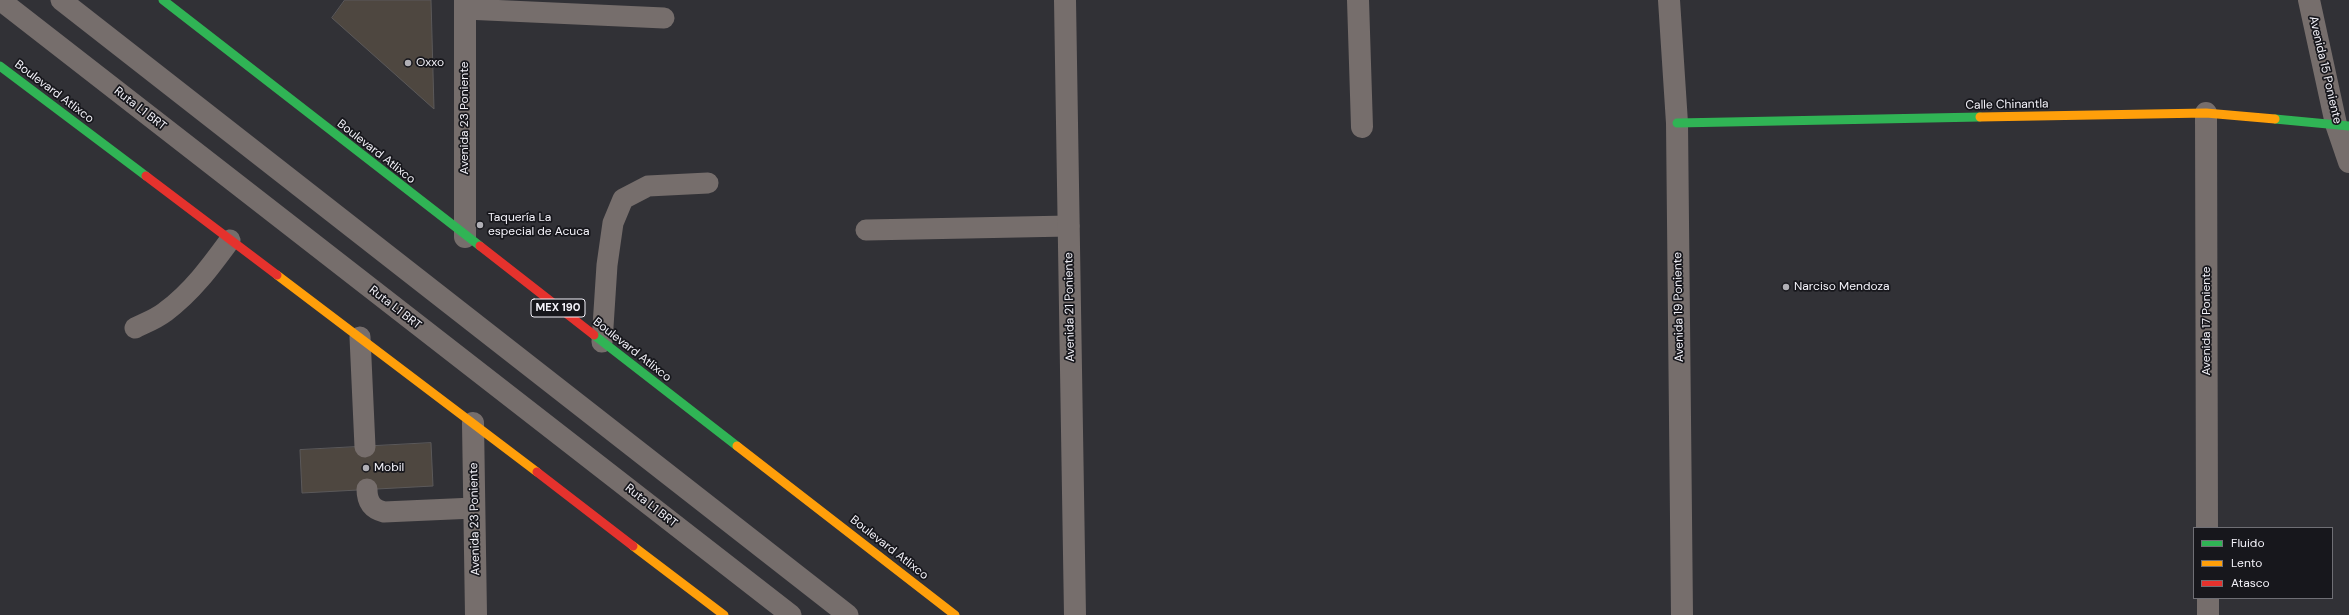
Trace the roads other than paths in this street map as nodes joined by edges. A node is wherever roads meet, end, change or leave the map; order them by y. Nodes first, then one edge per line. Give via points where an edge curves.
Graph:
1 (0, 0) edge
2 (61, 0) edge
3 (1065, 0) edge
4 (1358, 0) edge
5 (1669, 0) edge
6 (2310, 0) edge
7 (173, 4) edge
8 (465, 4) edge
9 (664, 18) dead end
10 (0, 66) edge
11 (2206, 113) junction
12 (1677, 123) junction
13 (2343, 125) edge
14 (1362, 127) dead end
15 (2349, 162) edge
16 (708, 183) dead end
17 (1069, 226) junction
18 (866, 230) dead end
19 (465, 237) junction
20 (230, 240) junction
21 (135, 328) dead end
22 (360, 337) junction
23 (602, 342) junction
24 (473, 423) junction
25 (366, 447) dead end
26 (366, 489) dead end
27 (474, 508) junction
28 (2207, 527) edge
29 (2208, 599) edge
30 (476, 615) edge
31 (724, 615) edge
32 (791, 615) edge
33 (848, 615) edge
34 (955, 615) edge
35 (1075, 615) edge
36 (1682, 615) edge
37 (2208, 615) edge

1 - 32 lane, Ruta L1 BRT
2 - 33 lane
3 - 17 street, Avenida 21 Poniente
4 - 14 street
5 - 12 street, Avenida 19 Poniente
6 - 13 street, Avenida 15 Poniente
7 - 19 main road, Boulevard Atlixco / MEX 190
8 - 9 lane
8 - 19 street, Avenida 23 Poniente
10 - 20 main road, Boulevard Atlixco
11 - 12 main road, Calle Chinantla
11 - 13 main road, Calle Chinantla
11 - 28 street, Avenida 17 Poniente
12 - 36 street, Avenida 19 Poniente
13 - 15 street, Avenida 15 Poniente
16 - 23 lane via 648,186 623,199 613,223
17 - 18 lane
17 - 35 street, Avenida 21 Poniente
19 - 23 main road, Boulevard Atlixco / MEX 190
20 - 21 lane via 205,274 184,296 164,313
20 - 22 main road, Boulevard Atlixco
22 - 24 main road, Boulevard Atlixco
22 - 25 lane
23 - 34 main road, Boulevard Atlixco / MEX 190
24 - 27 street, Avenida 23 Poniente
24 - 31 main road, Boulevard Atlixco
26 - 27 lane via 369,504 384,512
27 - 30 street, Avenida 23 Poniente
29 - 37 street

